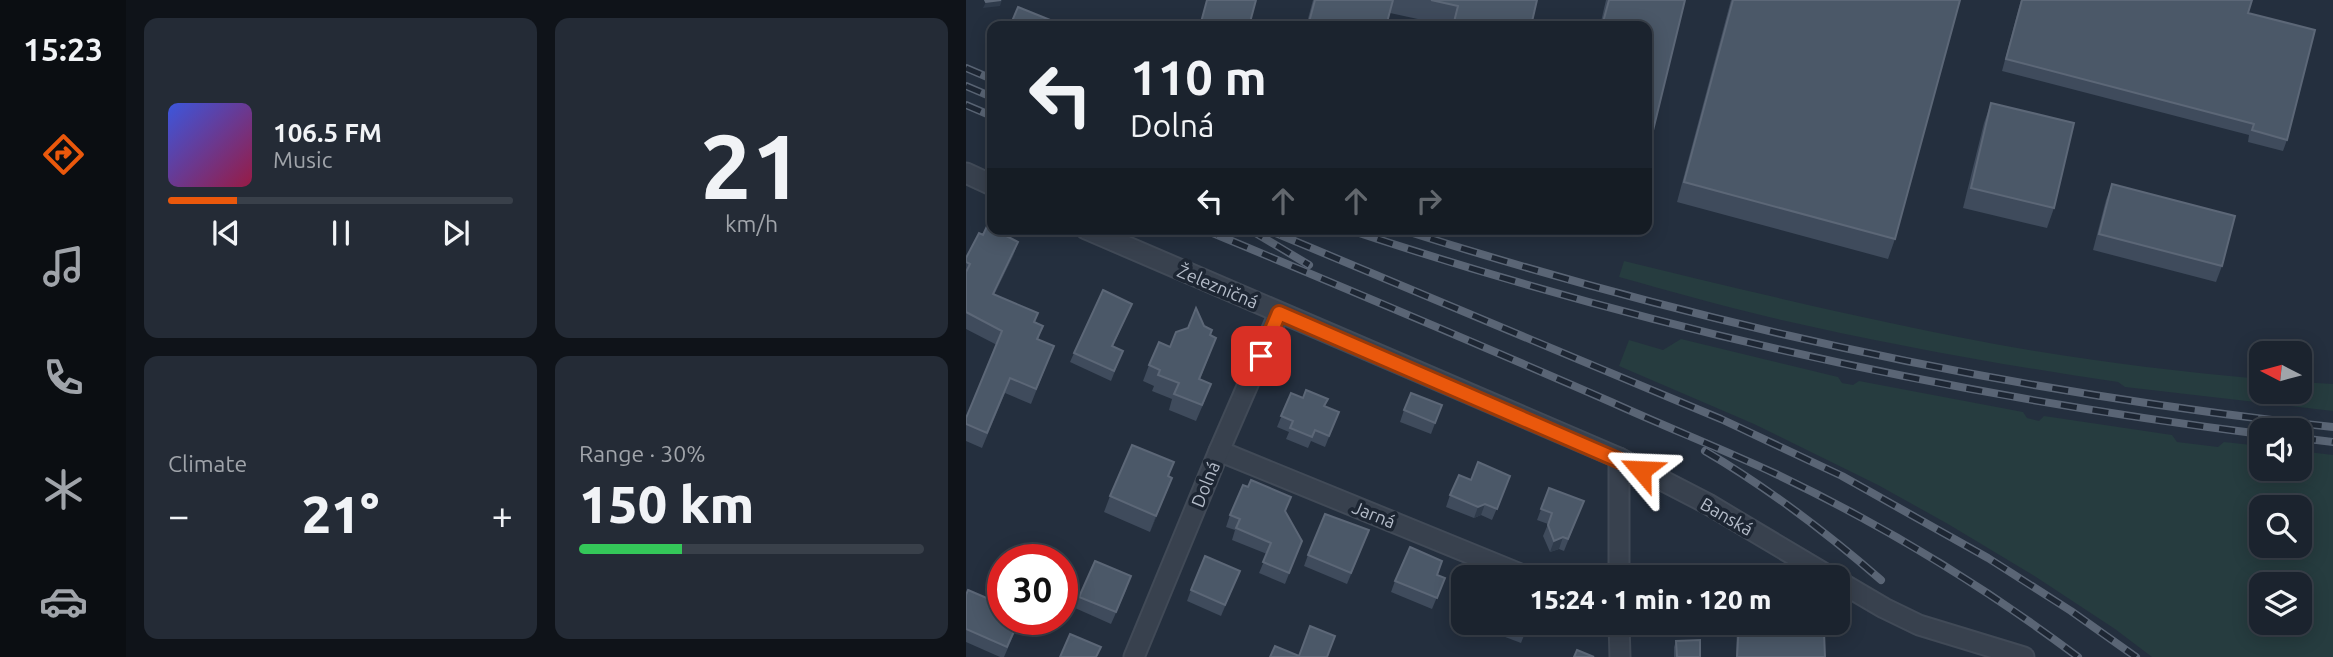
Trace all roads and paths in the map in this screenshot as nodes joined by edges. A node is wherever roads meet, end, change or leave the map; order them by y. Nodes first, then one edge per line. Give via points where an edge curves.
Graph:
1 (966, 173) edge
2 (987, 183) edge
3 (1100, 235) edge
4 (1279, 313) junction
5 (1219, 451) junction
6 (1619, 458) junction
7 (1498, 565) edge
8 (1619, 565) edge
9 (1810, 565) edge
10 (1850, 588) edge
11 (1619, 635) edge
12 (1134, 657) edge
13 (1620, 657) edge
14 (2024, 657) edge

1 - 2 street
3 - 4 street, Železničná
4 - 5 street, Dolná
4 - 6 street, Železničná
5 - 7 street, Jarná
5 - 12 street, Dolná
6 - 8 street
6 - 9 street, Banská
10 - 14 street via 1919,625
11 - 13 street

